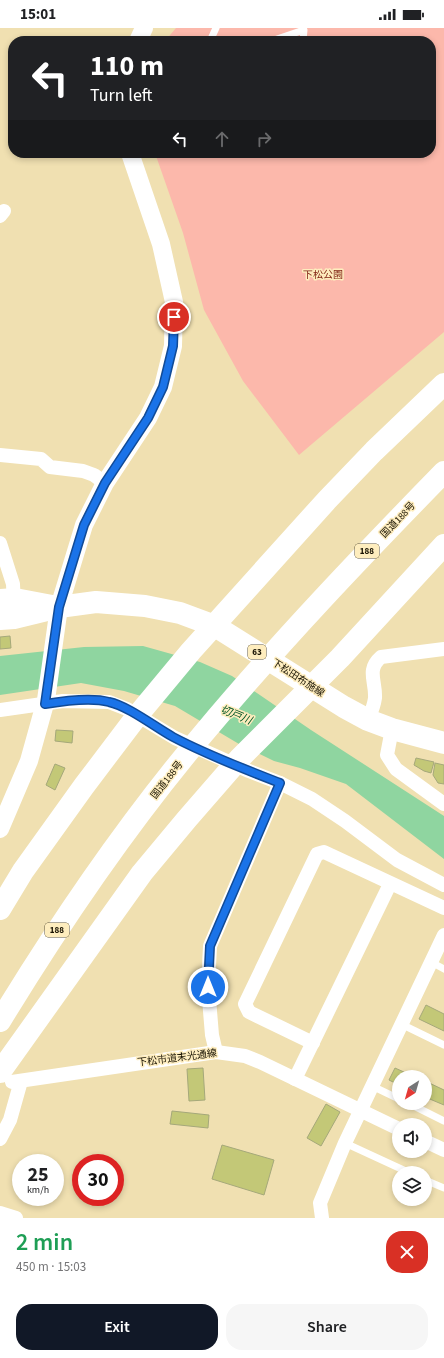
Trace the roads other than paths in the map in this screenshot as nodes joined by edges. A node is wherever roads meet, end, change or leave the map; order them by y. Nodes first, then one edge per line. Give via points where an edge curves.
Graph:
1 (286, 36) edge
2 (303, 36) edge
3 (132, 158) edge
4 (444, 384) edge
5 (0, 455) edge
6 (444, 472) edge
7 (105, 483) junction
8 (0, 543) edge
9 (444, 545) edge
10 (3, 567) edge
11 (59, 607) junction
12 (7, 609) edge
13 (215, 626) junction
14 (444, 649) edge
15 (310, 686) junction
16 (46, 702) junction
17 (0, 710) edge
18 (139, 713) junction
19 (368, 720) junction
20 (392, 729) junction
21 (444, 744) edge
22 (237, 762) junction
23 (280, 783) junction
24 (444, 804) edge
25 (0, 829) edge
26 (390, 884) junction
27 (444, 885) edge
28 (444, 908) edge
29 (0, 909) edge
30 (444, 936) edge
31 (431, 962) junction
32 (444, 969) edge
33 (0, 1021) edge
34 (401, 1024) junction
35 (313, 1043) junction
36 (444, 1045) edge
37 (216, 1052) junction
38 (11, 1078) edge
39 (295, 1079) junction
40 (372, 1086) junction
41 (392, 1096) edge
42 (423, 1110) edge
43 (360, 1111) junction
44 (444, 1120) edge
45 (392, 1126) edge
46 (0, 1139) edge
47 (345, 1143) junction
48 (432, 1144) edge
49 (444, 1150) edge
50 (395, 1166) edge
51 (432, 1183) edge
52 (444, 1188) edge
53 (0, 1213) edge
54 (16, 1218) edge
55 (322, 1218) edge

1 - 2 lane via 304,30
3 - 7 street via 161,244 174,302 173,346 163,387 148,418
4 - 13 main road via 327,500
5 - 7 street via 41,459 50,467 83,471
6 - 33 main road, 国道188号 / 188 via 361,557 202,734 119,842 46,945
7 - 11 street via 84,525
8 - 10 street
9 - 15 main road via 340,658
10 - 12 street via 13,584
11 - 12 main road, 下松田布施線 / 63
11 - 13 main road, 下松田布施線 / 63 via 96,602 145,606 180,613
11 - 16 street
13 - 15 main road, 下松田布施線 / 63
13 - 18 main road
14 - 19 street via 381,656 374,663 372,672 375,701
15 - 19 main road, 下松田布施線 / 63
15 - 22 main road
16 - 17 street
16 - 18 street via 109,702
16 - 25 street via 30,761
18 - 22 street via 175,738
18 - 29 main road via 23,871
19 - 20 main road, 下松田布施線 / 63
20 - 21 main road, 下松田布施線 / 63
20 - 24 street via 387,755 396,769
22 - 23 street
22 - 38 main road via 142,873
23 - 27 street via 312,799 397,860
23 - 37 street via 210,946 208,987
26 - 28 street
26 - 35 street
26 - 35 street via 324,852 317,854 246,1004 249,1012
30 - 31 street
31 - 32 lane
31 - 34 street
34 - 36 lane
34 - 40 street
35 - 39 street
37 - 38 street, 下松市道末光通線
37 - 39 street, 下松市道末光通線 via 245,1056
38 - 46 street via 10,1120
39 - 43 street, 下松市道末光通線
40 - 41 lane
40 - 43 street
42 - 44 lane
43 - 45 street, 下松市道末光通線
43 - 47 street
47 - 50 lane
47 - 55 street via 320,1203
48 - 49 street
51 - 52 lane
53 - 54 street

